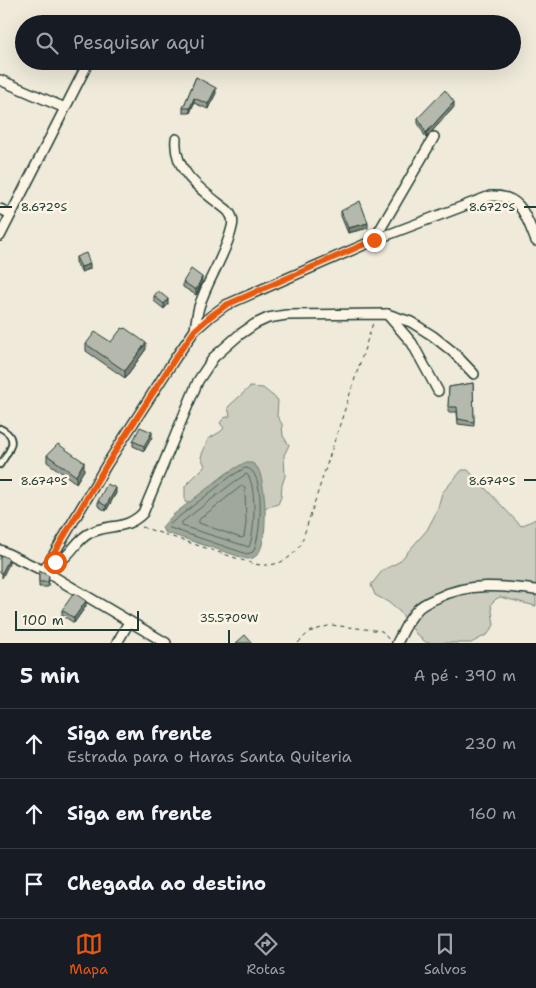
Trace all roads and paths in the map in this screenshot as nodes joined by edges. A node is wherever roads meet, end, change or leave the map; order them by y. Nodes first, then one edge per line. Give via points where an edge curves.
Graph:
1 (84, 70) edge
2 (0, 80) edge
3 (65, 108) junction
4 (434, 137) dead end
5 (176, 139) dead end
6 (0, 209) edge
7 (11, 214) junction
8 (0, 236) edge
9 (374, 240) junction
10 (536, 241) edge
11 (376, 314) junction
12 (387, 314) junction
13 (195, 330) junction
14 (474, 374) dead end
15 (438, 391) dead end
16 (0, 428) edge
17 (0, 465) edge
18 (132, 523) junction
19 (0, 550) edge
20 (46, 568) junction
21 (536, 590) edge
22 (129, 622) junction
23 (117, 643) edge
24 (166, 643) edge
25 (298, 643) edge
26 (391, 643) edge
27 (397, 643) edge

1 - 3 street
2 - 3 street
3 - 7 street
4 - 9 street
5 - 13 street via 176,156 180,165 193,183 227,210 233,220 224,251 199,308
6 - 7 street
7 - 8 street
9 - 10 street via 490,196 501,196 518,203
9 - 13 street via 226,305
11 - 12 street
11 - 18 street via 286,315 268,318 239,335 214,357 198,381 143,514
11 - 18 path via 301,544 291,558 263,566
12 - 14 street via 411,322 433,336
12 - 15 street via 412,343
13 - 20 street via 107,464
16 - 17 lane via 12,438
18 - 20 street via 88,534 61,560
19 - 20 street
20 - 22 street
21 - 27 street via 478,586 455,590 417,609
22 - 23 street
22 - 24 street
25 - 26 path via 309,632 330,624 382,631

